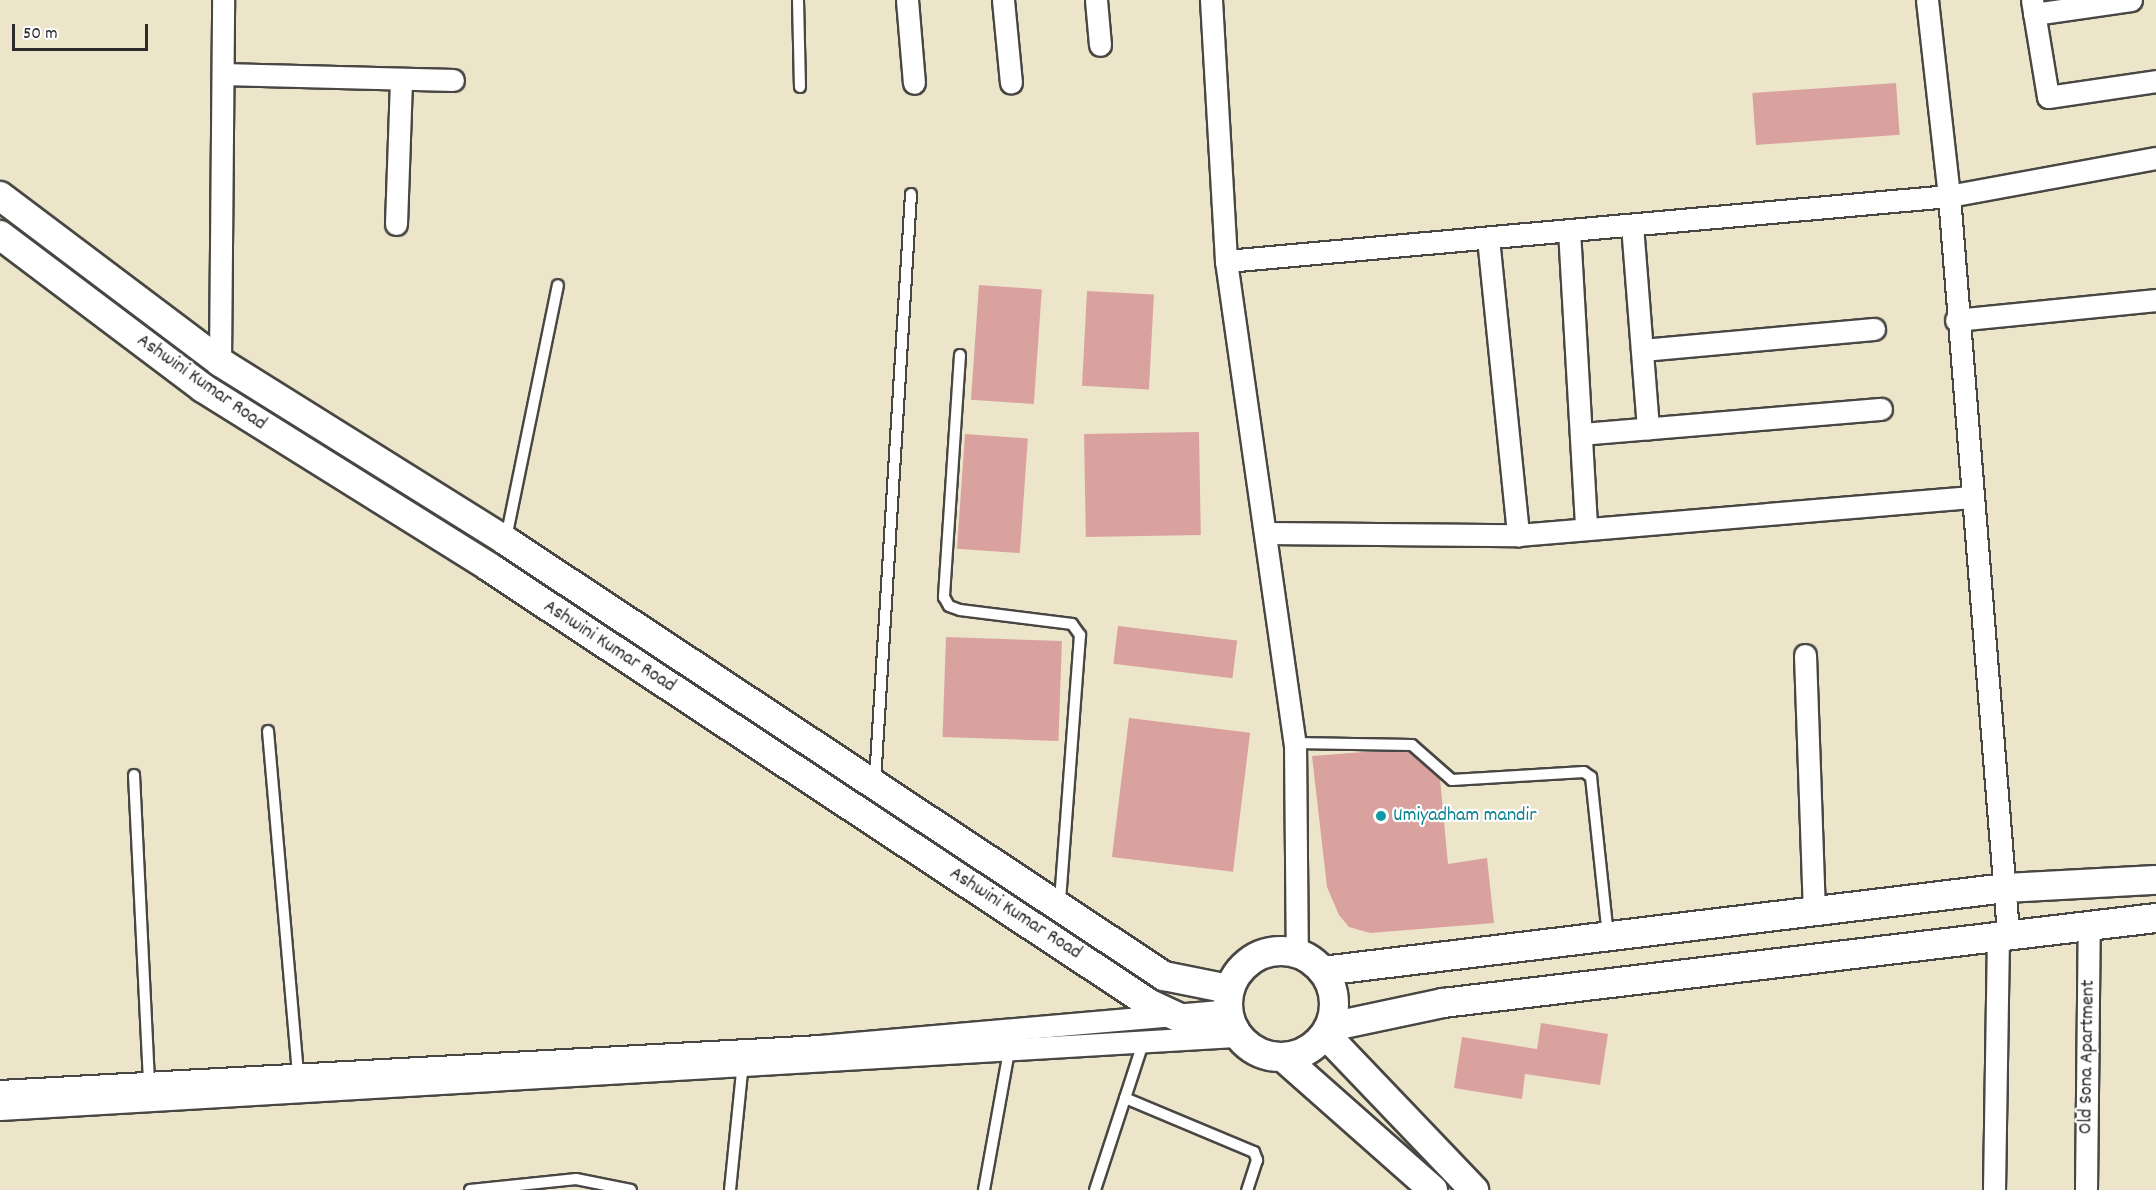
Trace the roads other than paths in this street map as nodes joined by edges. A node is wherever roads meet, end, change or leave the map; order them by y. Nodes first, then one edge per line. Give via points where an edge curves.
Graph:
1 (223, 0) edge
2 (798, 0) edge
3 (907, 0) edge
4 (1003, 0) edge
5 (1096, 0) edge
6 (1211, 0) edge
7 (1927, 0) edge
8 (2131, 0) edge
9 (2033, 7) edge
10 (1100, 45) dead end
11 (222, 74) junction
12 (401, 80) junction
13 (453, 80) dead end
14 (2156, 81) edge
15 (914, 83) dead end
16 (1011, 83) dead end
17 (800, 87) dead end
18 (2156, 158) edge
19 (911, 194) dead end
20 (0, 196) edge
21 (1948, 196) junction
22 (396, 224) dead end
23 (1632, 225) junction
24 (1569, 230) junction
25 (0, 235) edge
26 (1488, 238) junction
27 (1226, 261) junction
28 (558, 285) dead end
29 (2156, 300) edge
30 (1956, 320) junction
31 (1874, 329) dead end
32 (1642, 350) junction
33 (960, 355) dead end
34 (220, 362) junction
35 (1881, 409) dead end
36 (1648, 428) junction
37 (1581, 434) junction
38 (1971, 497) junction
39 (1586, 529) junction
40 (1264, 532) junction
41 (1518, 535) junction
42 (506, 541) junction
43 (1805, 654) dead end
44 (268, 731) dead end
45 (1295, 743) junction
46 (134, 775) dead end
47 (874, 785) junction
48 (2156, 879) edge
49 (2006, 888) junction
50 (1060, 907) junction
51 (1814, 913) junction
52 (2156, 918) edge
53 (2089, 924) junction
54 (2003, 933) junction
55 (1609, 940) junction
56 (1297, 953) junction
57 (1323, 971) junction
58 (1176, 1016) junction
59 (1232, 1016) junction
60 (1328, 1030) junction
61 (1143, 1042) junction
62 (1009, 1051) junction
63 (1284, 1058) junction
64 (744, 1059) junction
65 (298, 1075) junction
66 (148, 1083) junction
67 (0, 1091) edge
68 (1125, 1098) junction
69 (0, 1109) edge
70 (1427, 1173) edge
71 (470, 1190) edge
72 (631, 1190) edge
73 (730, 1190) edge
74 (984, 1190) edge
75 (1095, 1190) edge
76 (1247, 1190) edge
77 (1474, 1190) edge
78 (1994, 1190) edge
79 (2086, 1190) edge

1 - 11 street
2 - 17 lane
3 - 15 street
4 - 16 street
5 - 10 street
6 - 27 street
7 - 21 street
8 - 9 street
9 - 14 street via 2048,97
11 - 12 street
11 - 34 street
12 - 13 street
12 - 22 street
18 - 21 street
19 - 47 lane
20 - 34 main road, Ashwini Kumar Road
21 - 23 street
21 - 30 street
23 - 24 street
23 - 32 street
24 - 26 street
24 - 37 street
25 - 58 main road, Ashwini Kumar Road via 202,388 489,567
26 - 27 street
26 - 41 street
27 - 40 street
28 - 42 lane
29 - 30 street
30 - 38 street
31 - 32 street
32 - 36 street
33 - 50 lane via 944,597 949,606 960,610 1072,624 1080,635
34 - 42 main road, Ashwini Kumar Road
35 - 36 street
36 - 37 street
37 - 39 street
38 - 39 street
38 - 49 street
39 - 41 street
40 - 41 street
40 - 45 street
42 - 47 main road, Ashwini Kumar Road
43 - 51 street
44 - 65 lane
45 - 55 lane via 1412,745 1452,780 1584,771 1591,777
45 - 56 street
46 - 66 lane
47 - 50 main road, Ashwini Kumar Road
48 - 49 main road
49 - 51 main road
49 - 54 street
50 - 59 main road, Ashwini Kumar Road
51 - 55 main road
52 - 53 main road
53 - 54 main road
53 - 79 street, Old Sona Apartment
54 - 60 main road via 1443,1003
54 - 78 street
55 - 57 main road
56 - 57 main road
56 - 59 main road via 1263,953 1237,974
57 - 60 main road via 1334,998
58 - 59 main road, Ashwini Kumar Road
58 - 64 street
59 - 61 street
59 - 63 main road via 1254,1051
60 - 63 main road via 1311,1049
60 - 70 main road
61 - 62 street
61 - 68 lane
62 - 64 street
62 - 74 lane
63 - 70 main road
64 - 65 street
64 - 69 street
64 - 73 lane
65 - 66 street
66 - 67 street
68 - 75 lane
68 - 76 lane via 1254,1152 1257,1160
70 - 77 main road
71 - 72 lane via 576,1179

